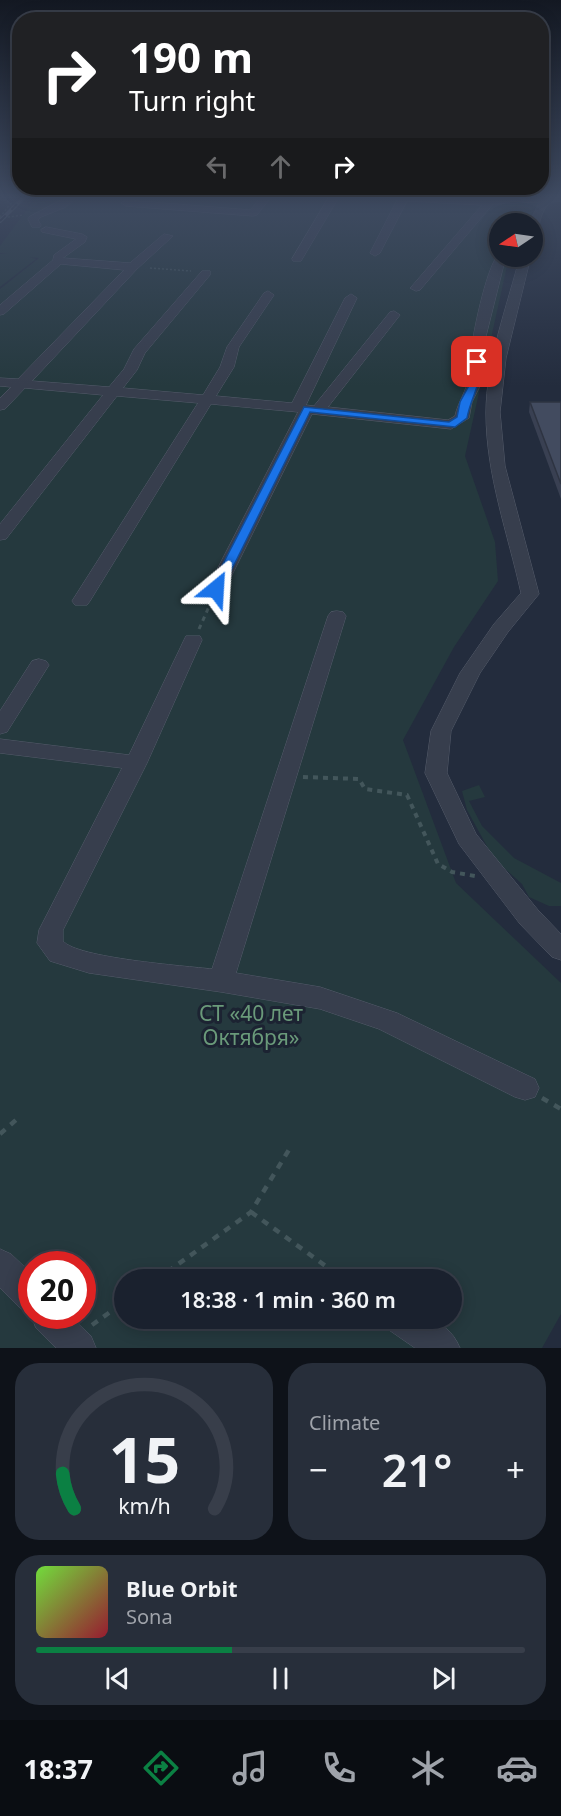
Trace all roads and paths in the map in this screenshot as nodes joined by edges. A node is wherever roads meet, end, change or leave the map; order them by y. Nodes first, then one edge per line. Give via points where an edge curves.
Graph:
1 (141, 260) edge
2 (440, 260) edge
3 (58, 261) joint
4 (133, 267) junction
5 (497, 267) edge
6 (523, 267) edge
7 (206, 273) joint
8 (416, 288) dead end
9 (268, 295) dead end
10 (351, 298) dead end
11 (0, 311) edge
12 (394, 315) dead end
13 (0, 382) edge
14 (20, 384) junction
15 (113, 392) junction
16 (206, 400) junction
17 (0, 406) edge
18 (307, 409) junction
19 (0, 535) edge
20 (216, 589) dead end
21 (81, 601) dead end
22 (210, 606) dead end
23 (337, 616) dead end
24 (197, 633) joint
25 (39, 665) dead end
26 (0, 727) edge
27 (0, 746) edge
28 (136, 762) junction
29 (286, 776) junction
30 (500, 881) junction
31 (561, 950) edge
32 (221, 981) junction
33 (525, 1088) dead end
34 (16, 1120) dead end
35 (0, 1134) edge
36 (290, 1148) dead end
37 (250, 1212) junction
38 (0, 1265) edge
39 (171, 1269) edge
40 (330, 1269) edge
41 (18, 1284) edge
42 (114, 1311) edge
43 (61, 1329) edge
44 (416, 1329) edge
45 (75, 1344) edge
46 (443, 1348) edge

1 - 4 lane
2 - 8 lane
3 - 4 lane
3 - 11 lane
4 - 7 path
4 - 14 lane
5 - 18 lane via 478,344 476,380 462,418 451,425
6 - 30 lane via 500,358 493,412 497,466 530,594 470,673 441,731 436,773 467,838
7 - 15 lane via 139,352
9 - 16 lane via 233,347
10 - 18 lane
12 - 18 lane
13 - 14 lane
14 - 15 lane
14 - 17 lane
15 - 16 lane
15 - 19 lane
16 - 18 lane
16 - 21 lane
18 - 20 lane
22 - 24 path
23 - 29 lane
24 - 28 lane
25 - 26 lane
27 - 28 lane
28 - 32 lane via 51,930 50,943 59,954 89,963
29 - 30 path via 359,779 365,789 407,795 438,864 452,872
29 - 32 lane
30 - 31 lane
32 - 33 lane via 320,998 388,1021
34 - 35 path
36 - 37 path
37 - 39 path
37 - 40 path
38 - 41 lane
42 - 45 path
43 - 45 lane
44 - 46 lane

